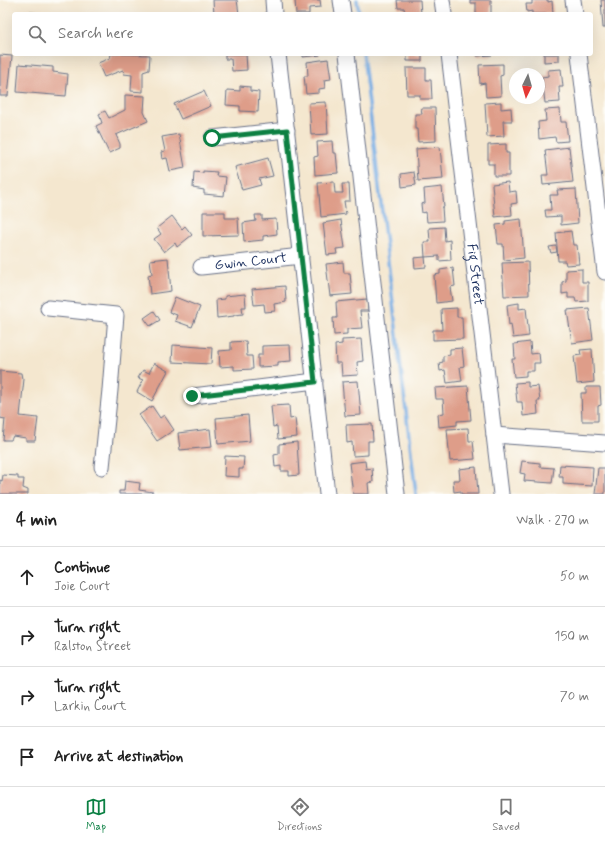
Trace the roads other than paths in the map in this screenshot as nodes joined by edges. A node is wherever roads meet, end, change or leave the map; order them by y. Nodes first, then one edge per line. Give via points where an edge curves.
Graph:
1 (272, 0) edge
2 (341, 0) edge
3 (442, 0) edge
4 (573, 0) edge
5 (274, 12) edge
6 (343, 12) edge
7 (444, 12) edge
8 (575, 12) edge
9 (278, 56) edge
10 (347, 56) edge
11 (449, 56) edge
12 (579, 56) edge
13 (287, 130) junction
14 (212, 138) dead end
15 (301, 256) junction
16 (201, 267) dead end
17 (605, 272) edge
18 (48, 308) dead end
19 (315, 382) junction
20 (192, 396) dead end
21 (494, 435) junction
22 (605, 443) edge
23 (102, 467) dead end
24 (327, 494) edge
25 (397, 494) edge
26 (502, 494) edge

1 - 5 street
2 - 6 street
3 - 7 street
4 - 8 street
9 - 13 street
10 - 25 street
11 - 21 street, Fig Street
12 - 17 street
13 - 14 street
13 - 15 street
15 - 16 street, Gwin Court
15 - 19 street
18 - 23 street via 116,315
19 - 20 street
19 - 24 street
21 - 22 street
21 - 26 street, Fig Street

